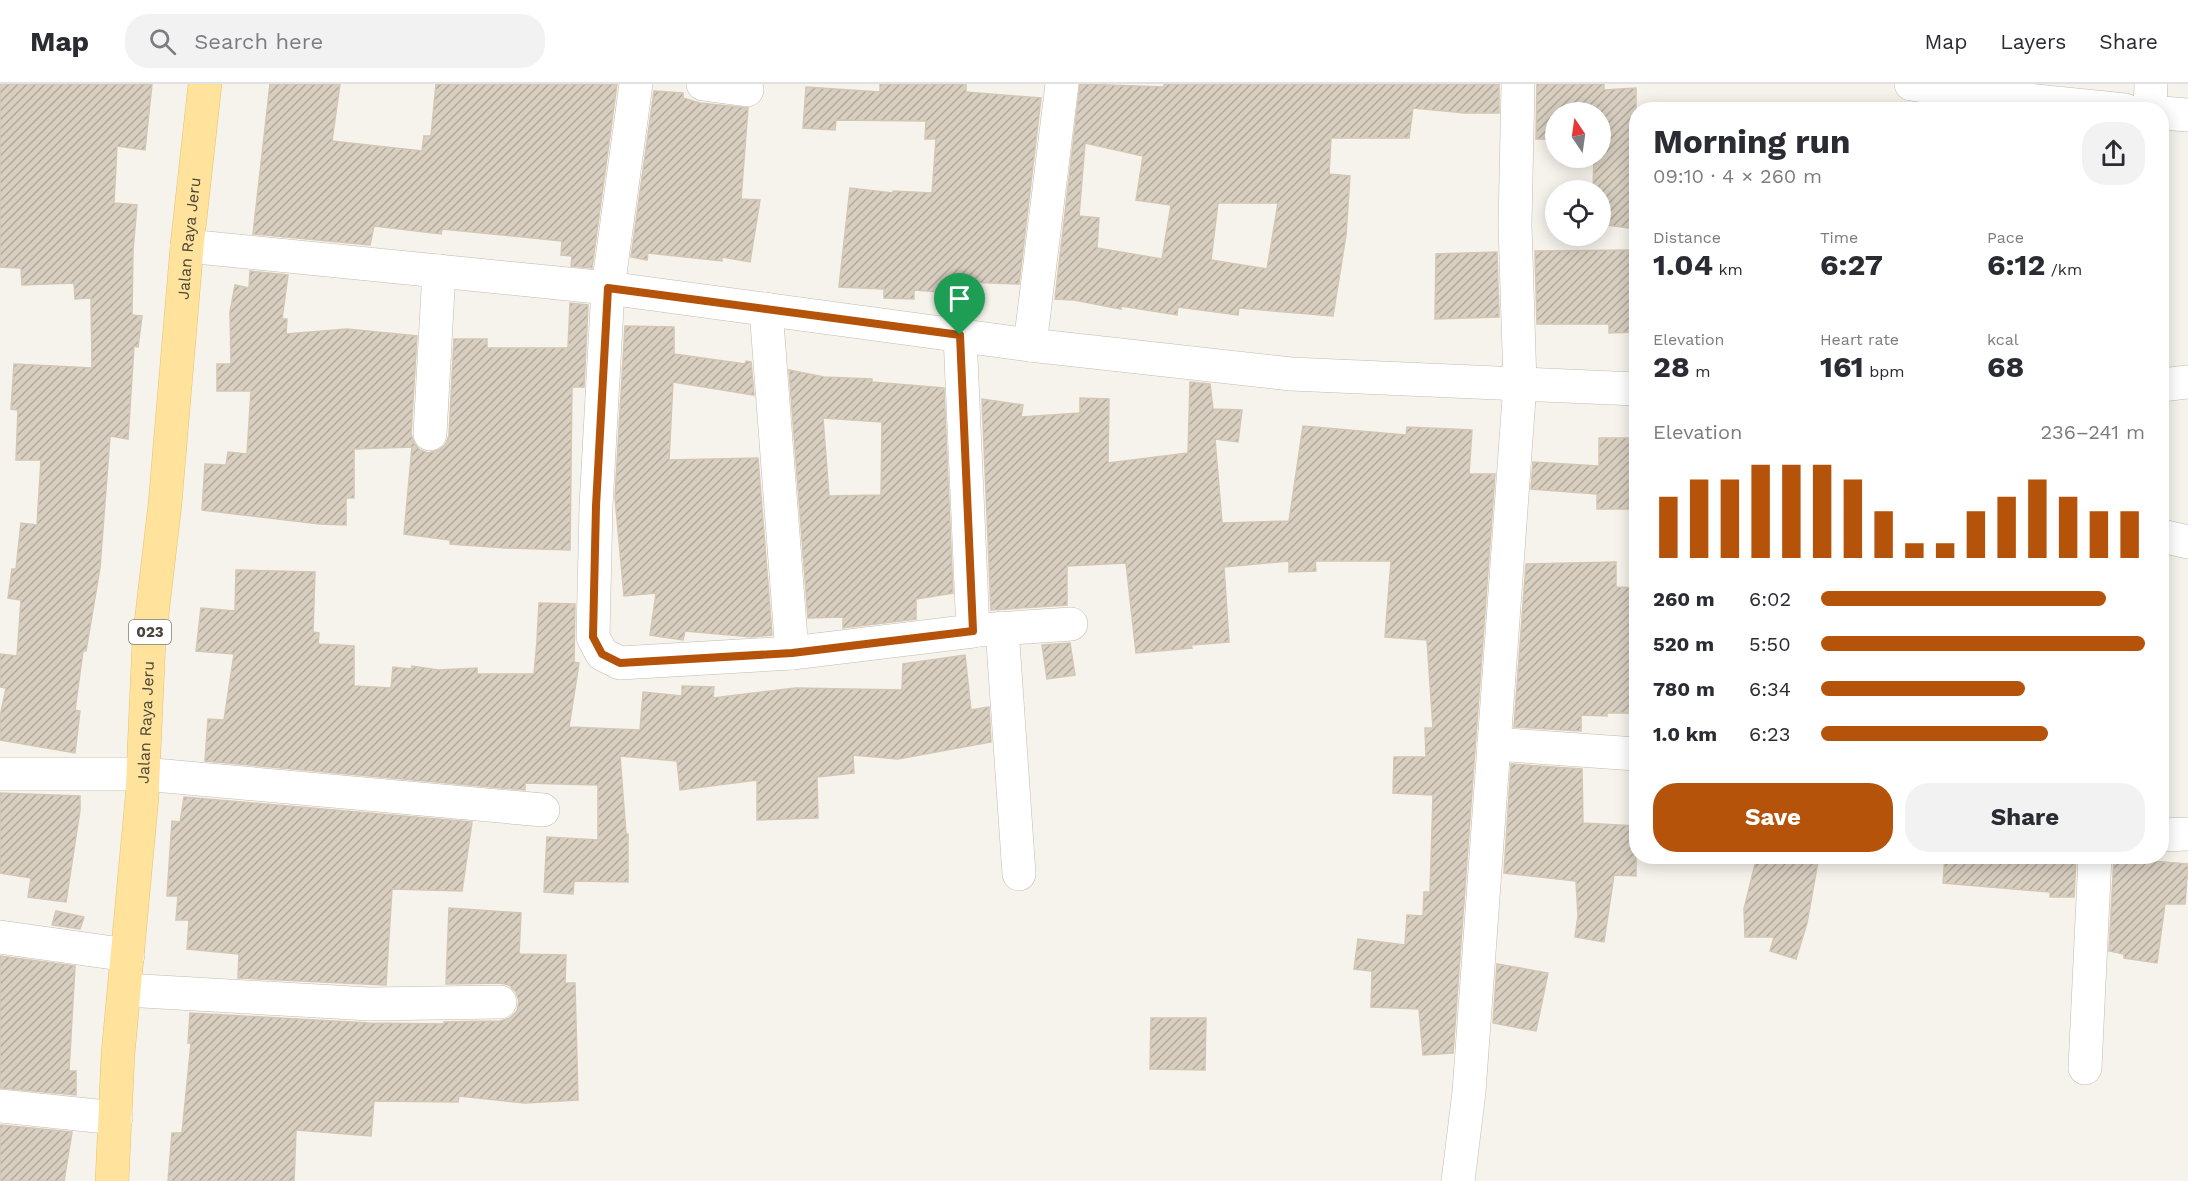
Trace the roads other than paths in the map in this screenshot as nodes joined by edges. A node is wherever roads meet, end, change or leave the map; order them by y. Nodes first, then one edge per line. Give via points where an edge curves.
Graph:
1 (205, 84) edge
2 (636, 84) edge
3 (703, 84) edge
4 (1062, 84) edge
5 (1518, 84) edge
6 (1911, 84) edge
7 (2151, 84) edge
8 (747, 90) dead end
9 (2047, 102) edge
10 (2150, 102) edge
11 (2169, 114) edge
12 (2188, 116) edge
13 (187, 246) junction
14 (439, 271) junction
15 (608, 288) junction
16 (766, 309) junction
17 (960, 335) junction
18 (1030, 345) junction
19 (2188, 382) edge
20 (1520, 384) junction
21 (2169, 384) edge
22 (1629, 389) edge
23 (430, 434) dead end
24 (2169, 538) edge
25 (2188, 542) edge
26 (1071, 624) dead end
27 (987, 629) junction
28 (792, 653) junction
29 (1494, 744) junction
30 (1629, 754) edge
31 (0, 774) edge
32 (143, 774) junction
33 (543, 810) dead end
34 (2188, 834) edge
35 (2169, 835) edge
36 (2095, 864) edge
37 (1019, 874) dead end
38 (0, 938) edge
39 (128, 955) junction
40 (125, 990) junction
41 (500, 1002) dead end
42 (2085, 1068) dead end
43 (0, 1106) edge
44 (116, 1118) junction
45 (112, 1181) edge
46 (1458, 1181) edge

1 - 13 main road, Jalan Raya Jeru / 023
2 - 15 street
3 - 8 street
4 - 18 street
5 - 20 street via 1515,225
6 - 9 street
7 - 10 street
11 - 12 street
13 - 14 street
13 - 32 main road, Jalan Raya Jeru / 023 via 170,458 149,640
14 - 15 street
14 - 23 street
15 - 16 street
15 - 28 street via 593,637 602,654 620,663
16 - 17 street
16 - 28 street
17 - 18 street
17 - 27 street
18 - 20 street via 1291,374
19 - 21 street
20 - 22 street
20 - 29 street
24 - 25 street
26 - 27 street
27 - 28 street
27 - 37 street
29 - 30 street
29 - 46 street via 1469,1092
31 - 32 street
32 - 33 street
32 - 39 main road, Jalan Raya Jeru / 023
34 - 35 street
36 - 42 street
38 - 39 street
39 - 40 main road, Jalan Raya Jeru / 023
40 - 41 street via 370,1004
40 - 44 main road, Jalan Raya Jeru / 023
43 - 44 street
44 - 45 main road, Jalan Raya Jeru / 023

